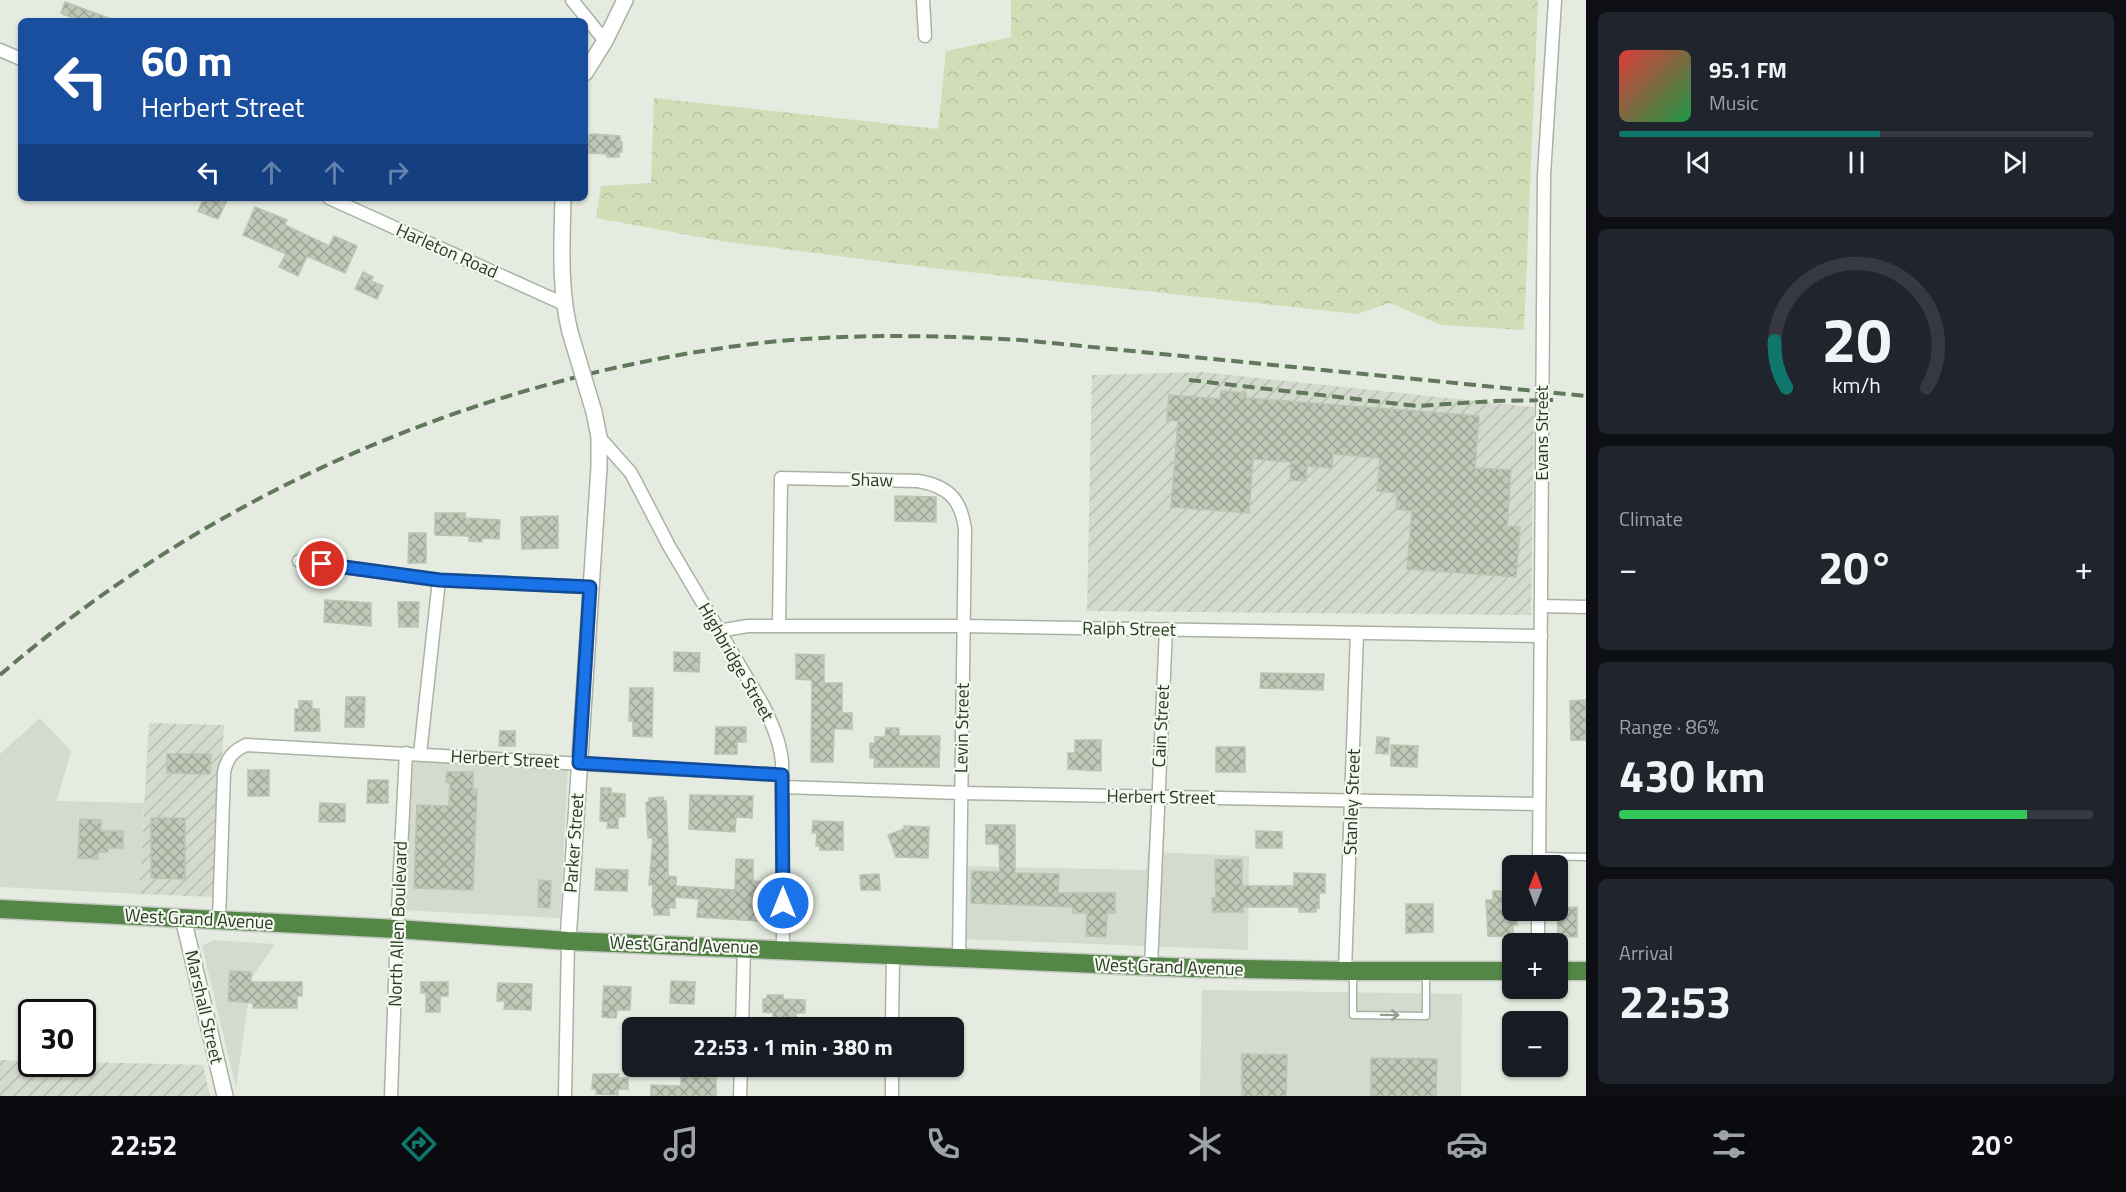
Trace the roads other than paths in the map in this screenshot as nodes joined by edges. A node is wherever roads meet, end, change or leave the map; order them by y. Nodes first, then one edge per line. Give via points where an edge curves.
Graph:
1 (572, 0) edge
2 (625, 0) edge
3 (922, 0) edge
4 (1555, 0) edge
5 (586, 18) edge
6 (588, 20) edge
7 (925, 36) dead end
8 (605, 41) junction
9 (0, 50) edge
10 (18, 58) edge
11 (588, 68) edge
12 (336, 201) edge
13 (563, 201) edge
14 (564, 304) junction
15 (599, 437) junction
16 (956, 501) joint
17 (299, 561) dead end
18 (439, 580) junction
19 (590, 587) junction
20 (1541, 606) junction
21 (1586, 607) edge
22 (779, 626) junction
23 (963, 626) junction
24 (1166, 630) junction
25 (718, 631) junction
26 (1357, 633) junction
27 (1541, 636) junction
28 (406, 753) junction
29 (420, 754) junction
30 (579, 763) junction
31 (782, 781) junction
32 (960, 793) junction
33 (1158, 797) junction
34 (1352, 800) junction
35 (1539, 804) junction
36 (1539, 855) edge
37 (1586, 857) edge
38 (1568, 859) edge
39 (0, 909) edge
40 (183, 918) junction
41 (219, 920) junction
42 (397, 929) junction
43 (568, 941) junction
44 (744, 948) junction
45 (783, 950) junction
46 (893, 955) junction
47 (959, 957) junction
48 (1151, 966) junction
49 (1349, 971) junction
50 (1426, 971) junction
51 (1502, 971) edge
52 (1568, 971) edge
53 (1586, 972) edge
54 (742, 1017) edge
55 (892, 1017) edge
56 (741, 1077) edge
57 (892, 1077) edge
58 (225, 1096) edge
59 (392, 1096) edge
60 (565, 1096) edge
61 (740, 1096) edge
62 (892, 1096) edge

1 - 5 street
2 - 8 street
3 - 7 street
4 - 20 street, Evans Street via 1544,175
6 - 8 street
8 - 11 street
9 - 10 street
12 - 14 street, Harleton Road
13 - 14 street, Parker Street
14 - 15 street, Parker Street, bridge
15 - 19 street, Parker Street
15 - 25 street, Highbridge Street via 631,473
16 - 22 street, Shaw via 933,483 918,481 781,478
16 - 23 street, Levin Street via 965,529
17 - 18 street
18 - 19 street
18 - 29 street
19 - 30 street, Parker Street
20 - 21 street
20 - 27 street, Evans Street
22 - 23 street, Ralph Street
22 - 25 street, Ralph Street
23 - 24 street, Ralph Street
23 - 32 street, Levin Street
24 - 26 street, Ralph Street
24 - 33 street, Cain Street
25 - 31 street, Highbridge Street via 770,719 780,747
26 - 27 street, Ralph Street
26 - 34 street, Stanley Street
27 - 35 street, Evans Street
28 - 29 street, Herbert Street
28 - 41 street, Herbert Street via 246,745 231,755 224,772
28 - 42 street, North Allen Boulevard
29 - 30 street, Herbert Street
30 - 31 street, Herbert Street
30 - 43 street, Parker Street
31 - 32 street, Herbert Street
31 - 45 street, Highbridge Street
32 - 33 street, Herbert Street
32 - 47 street, Levin Street
33 - 34 street, Herbert Street
33 - 48 street, Cain Street
34 - 35 street, Herbert Street
34 - 49 street, Stanley Street
35 - 36 street, Evans Street
37 - 38 lane
39 - 40 highway, West Grand Avenue
40 - 41 highway, West Grand Avenue
40 - 58 street, Marshall Street
41 - 42 highway, West Grand Avenue
42 - 43 highway, West Grand Avenue
42 - 59 street, North Allen Boulevard
43 - 44 highway, West Grand Avenue
43 - 60 street, Parker Street
44 - 45 highway, West Grand Avenue
44 - 54 street
45 - 46 highway, West Grand Avenue
46 - 47 highway, West Grand Avenue
46 - 55 street
47 - 48 highway, West Grand Avenue
48 - 49 highway, West Grand Avenue
49 - 50 highway, West Grand Avenue
49 -> 50 lane via 1353,1015 1426,1016
50 - 51 highway, West Grand Avenue
52 - 53 highway
56 - 61 street
57 - 62 street

